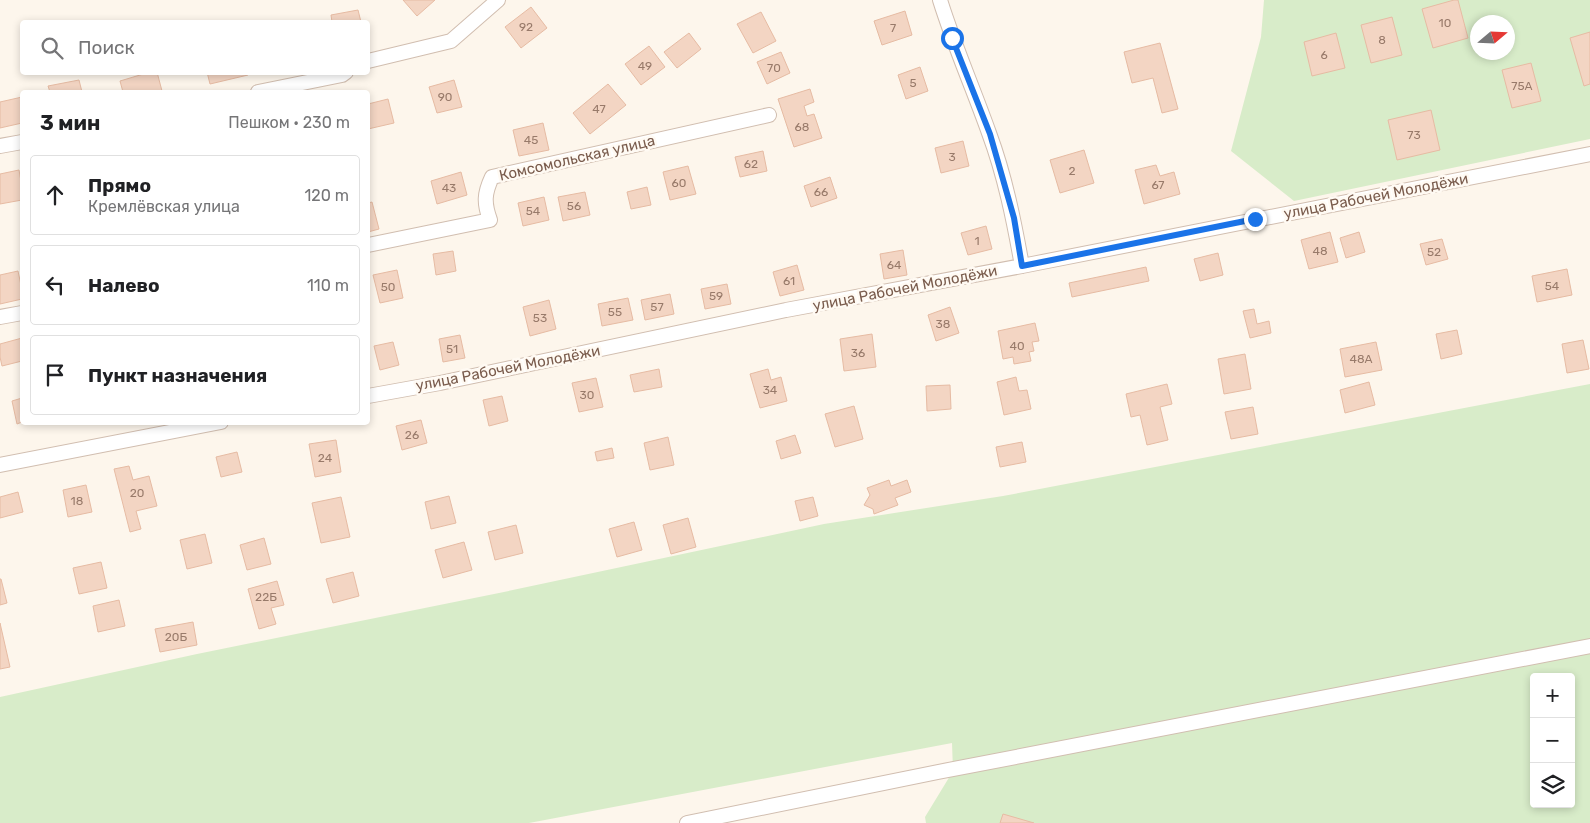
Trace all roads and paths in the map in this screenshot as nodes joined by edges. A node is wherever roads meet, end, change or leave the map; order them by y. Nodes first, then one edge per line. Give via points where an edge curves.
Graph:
1 (498, 0) edge
2 (940, 0) edge
3 (370, 61) edge
4 (342, 75) edge
5 (268, 90) edge
6 (769, 115) dead end
7 (20, 142) edge
8 (0, 146) edge
9 (1590, 154) edge
10 (370, 246) edge
11 (1022, 266) junction
12 (20, 313) edge
13 (0, 317) edge
14 (370, 396) edge
15 (206, 425) edge
16 (0, 465) edge
17 (1590, 646) edge
18 (687, 823) edge

1 - 3 street via 451,41
2 - 11 street via 990,134 1014,218
4 - 5 street
6 - 10 street, Комсомольская улица via 492,177 486,191 490,220
7 - 8 street
9 - 11 street, улица Рабочей Молодёжи
11 - 14 street, улица Рабочей Молодёжи via 786,310
12 - 13 street
15 - 16 street
17 - 18 street

